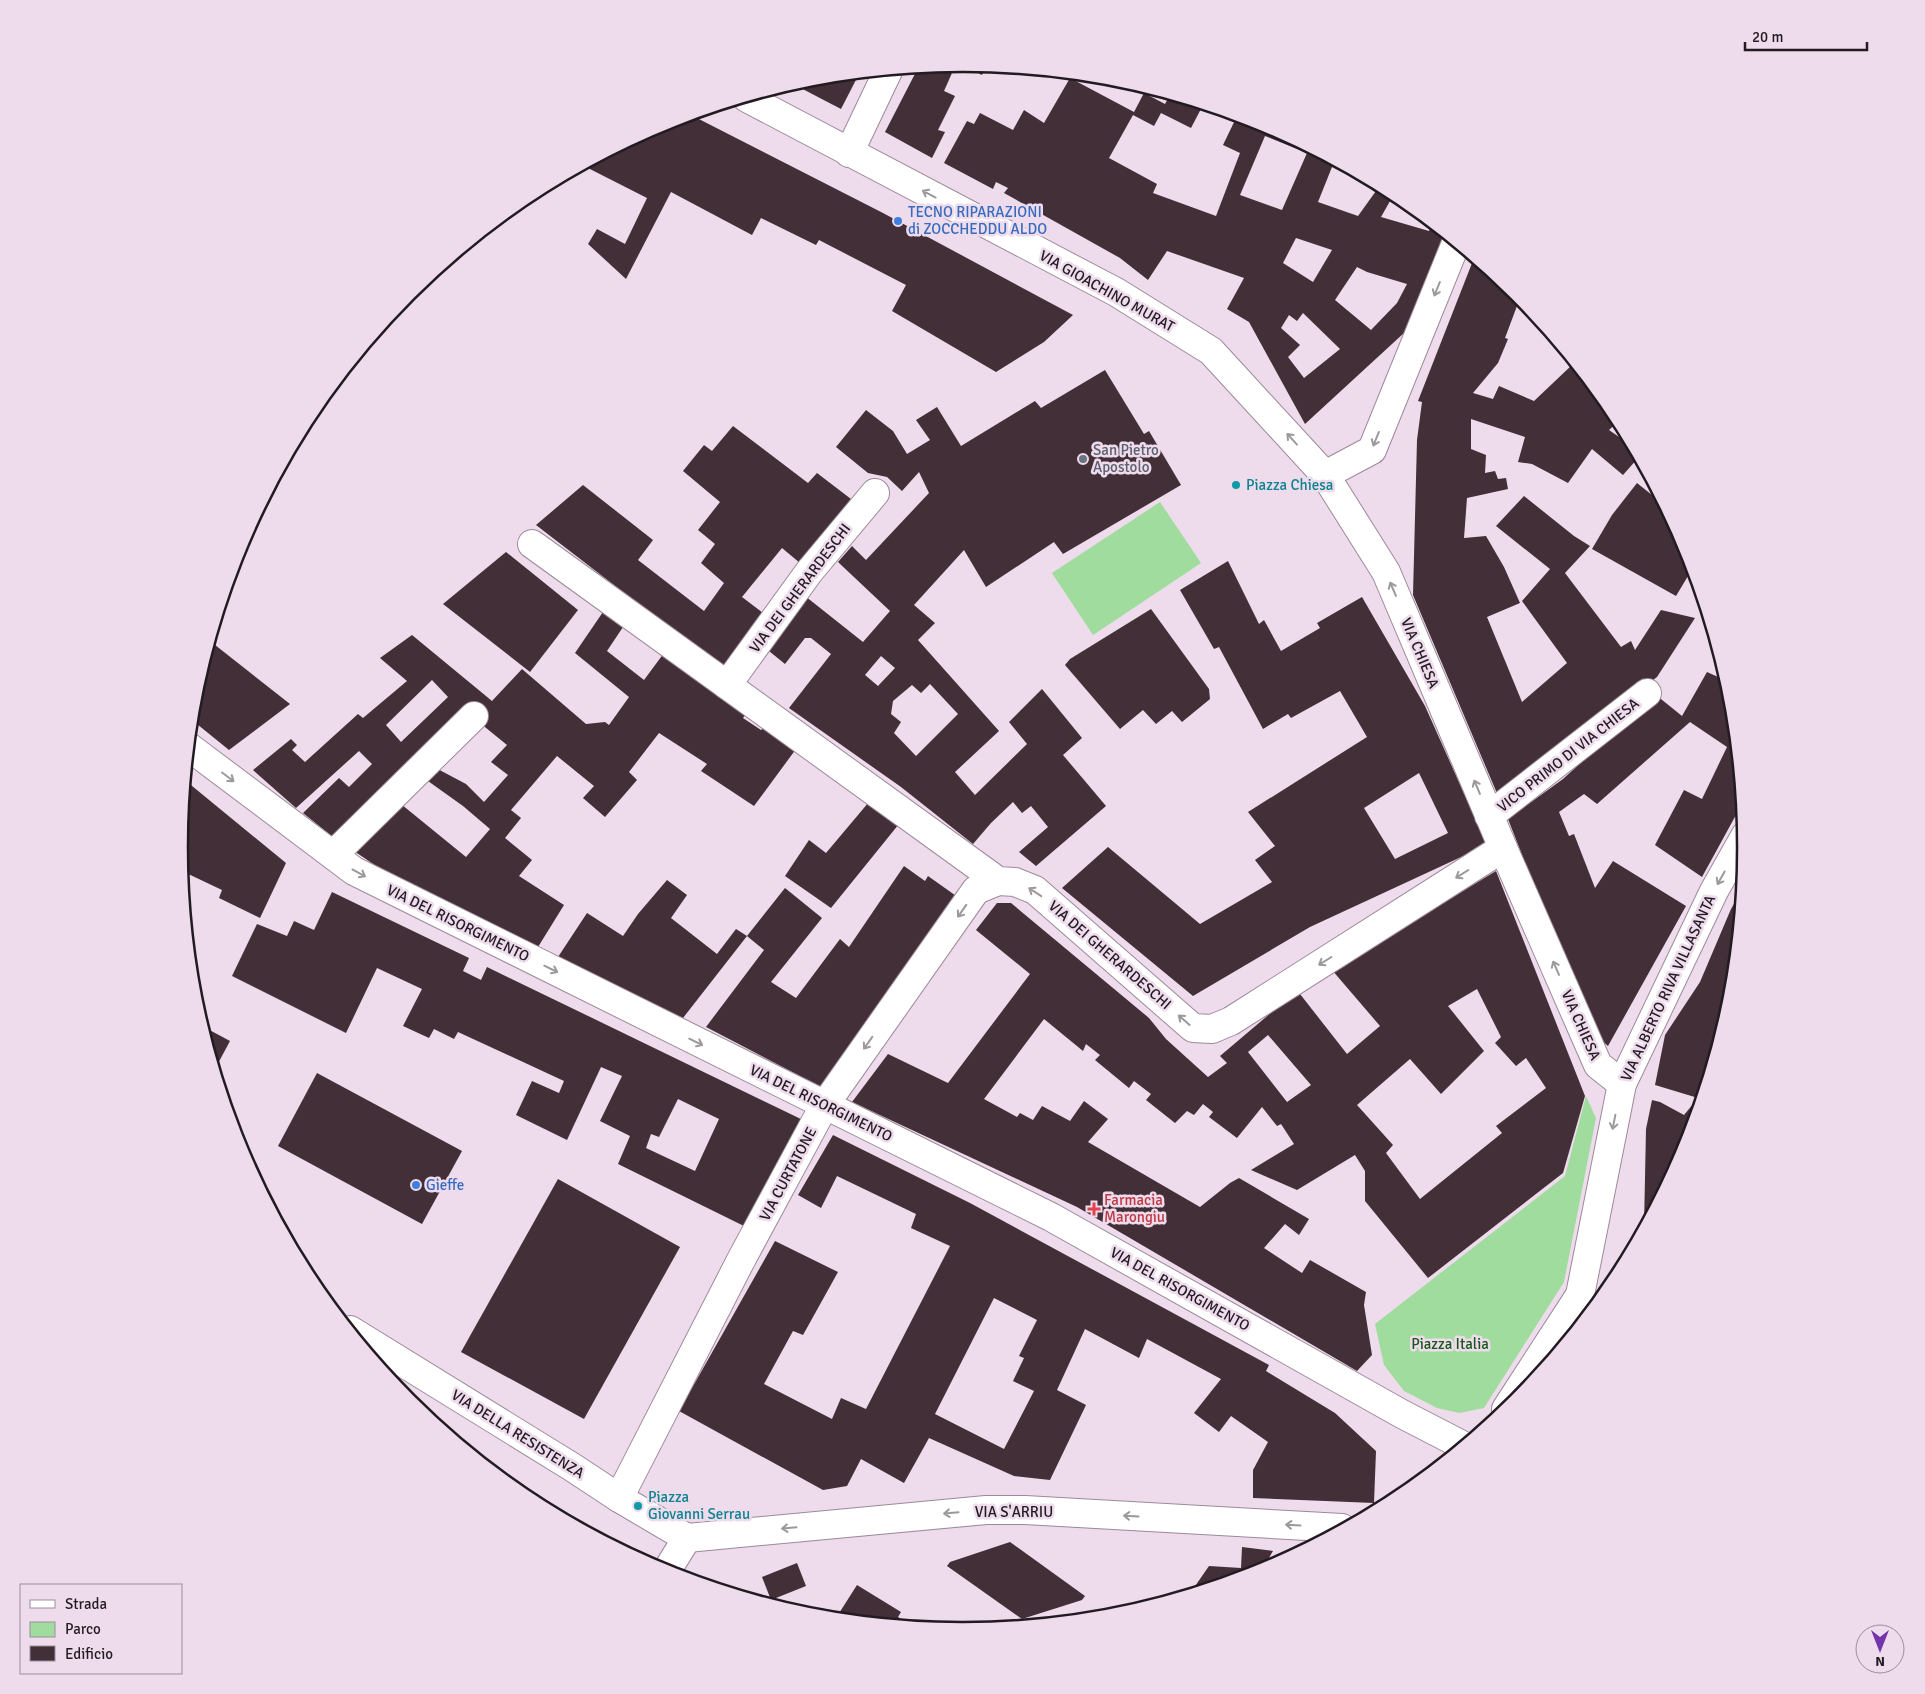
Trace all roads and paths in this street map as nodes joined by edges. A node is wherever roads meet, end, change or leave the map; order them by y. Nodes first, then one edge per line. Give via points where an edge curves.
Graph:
1 (885, 77) edge
2 (754, 102) edge
3 (850, 153) junction
4 (1454, 249) edge
5 (1324, 475) junction
6 (875, 493) dead end
7 (532, 544) dead end
8 (727, 685) junction
9 (1647, 693) dead end
10 (474, 716) dead end
11 (194, 751) edge
12 (1489, 816) junction
13 (1503, 848) junction
14 (1737, 850) edge
15 (333, 855) junction
16 (998, 881) junction
17 (1622, 1084) junction
18 (824, 1106) junction
19 (1585, 1303) edge
20 (365, 1339) edge
21 (1540, 1363) edge
22 (1457, 1442) edge
23 (619, 1498) junction
24 (1332, 1527) edge
25 (687, 1538) junction
26 (671, 1565) edge

1 - 3 street
2 - 3 street, VIA GIOACHINO MURAT
5 -> 3 street, VIA GIOACHINO MURAT via 1211,351 1116,292
4 -> 5 street via 1372,450
12 -> 5 street, VIA CHIESA via 1386,572
6 - 8 street, VIA DEI GHERARDESCHI via 810,572
7 - 8 street, VIA DEI GHERARDESCHI
8 - 16 street, VIA DEI GHERARDESCHI
9 - 12 street, VICO PRIMO DI VIA CHIESA
10 - 15 street
11 -> 15 street, VIA DEL RISORGIMENTO
12 - 13 street, VIA CHIESA
13 -> 16 street, VIA DEI GHERARDESCHI via 1231,1021 1212,1029 1193,1028 1035,890 1015,882
17 -> 13 street, VIA CHIESA via 1598,1065
14 -> 17 street, VIA ALBERTO RIVA VILLASANTA via 1653,1015
15 -> 18 street, VIA DEL RISORGIMENTO via 354,872
16 -> 18 street, VIA CURTATONE via 976,890
17 -> 19 street, VIA ALBERTO RIVA VILLASANTA
18 - 22 street, VIA DEL RISORGIMENTO via 1051,1217
18 - 23 street, VIA CURTATONE
19 - 21 street
20 - 23 street, VIA DELLA RESISTENZA
23 - 25 street, VIA DELLA RESISTENZA
24 -> 25 street, VIA S'ARRIU via 986,1510
25 - 26 street

